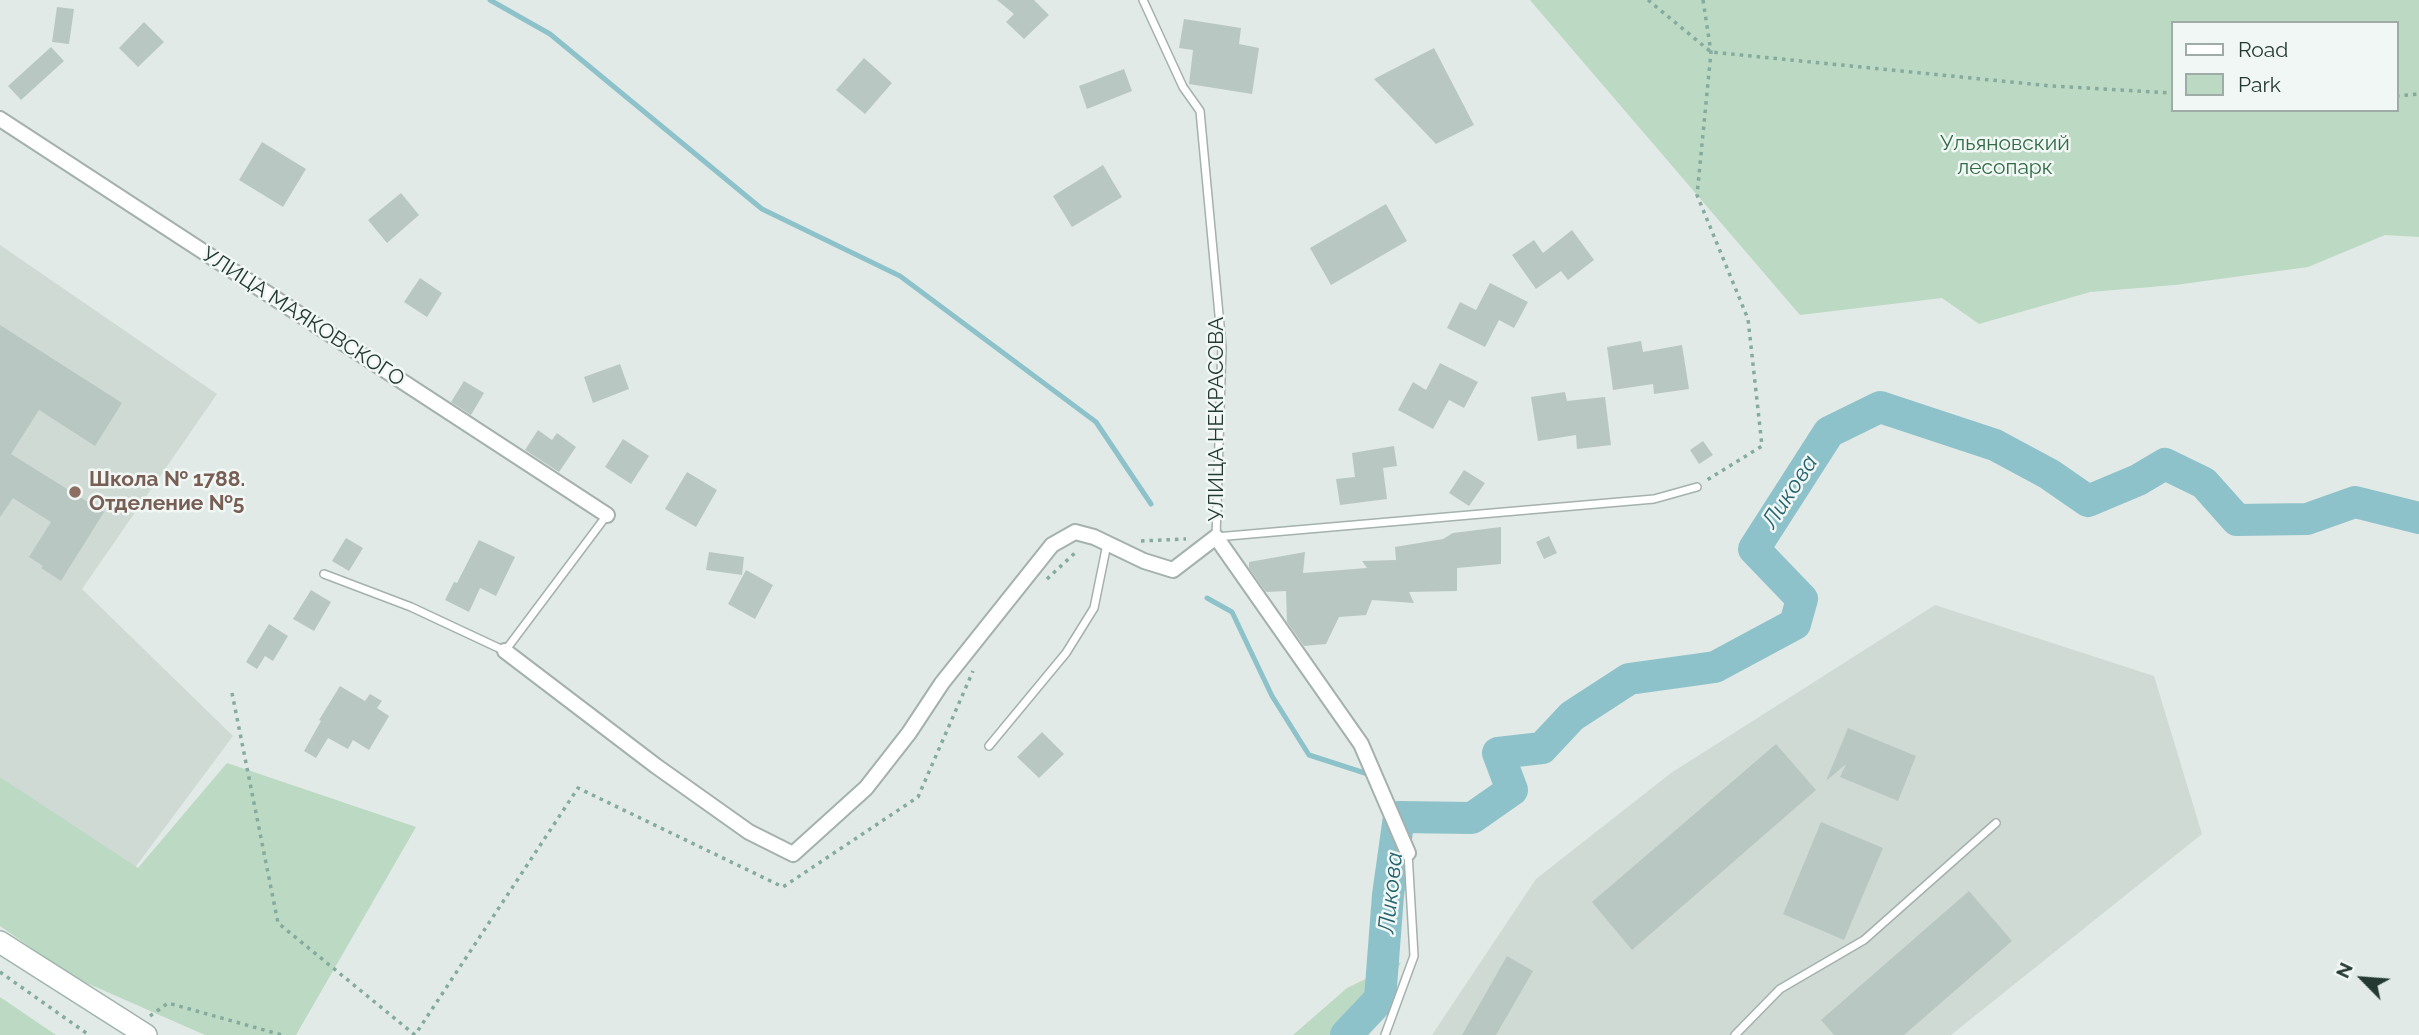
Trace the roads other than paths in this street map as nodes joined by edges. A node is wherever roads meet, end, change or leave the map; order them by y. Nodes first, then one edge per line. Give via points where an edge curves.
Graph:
1 (1143, 0) edge
2 (0, 119) edge
3 (1697, 487) road end
4 (607, 515) joint
5 (1216, 537) junction
6 (1107, 543) junction
7 (324, 574) dead end
8 (505, 651) junction
9 (989, 746) dead end
10 (1996, 823) dead end
11 (1408, 853) joint
12 (0, 942) edge
13 (140, 1031) edge
14 (1385, 1035) edge
15 (1735, 1035) edge

1 - 5 lane, УЛИЦА НЕКРАСОВА via 1200,111 1222,347
2 - 4 street, УЛИЦА МАЯКОВСКОГО
3 - 5 lane, УЛИЦА НЕКРАСОВА via 1654,499
4 - 8 lane
5 - 6 street via 1173,570
5 - 11 street via 1361,744
6 - 8 street via 1075,532 1052,545 942,682 866,788 793,854 738,825
6 - 9 lane via 1094,608 1066,653
7 - 8 lane via 411,607
10 - 15 lane via 1864,940 1780,989
11 - 14 lane via 1414,956
12 - 13 main road

